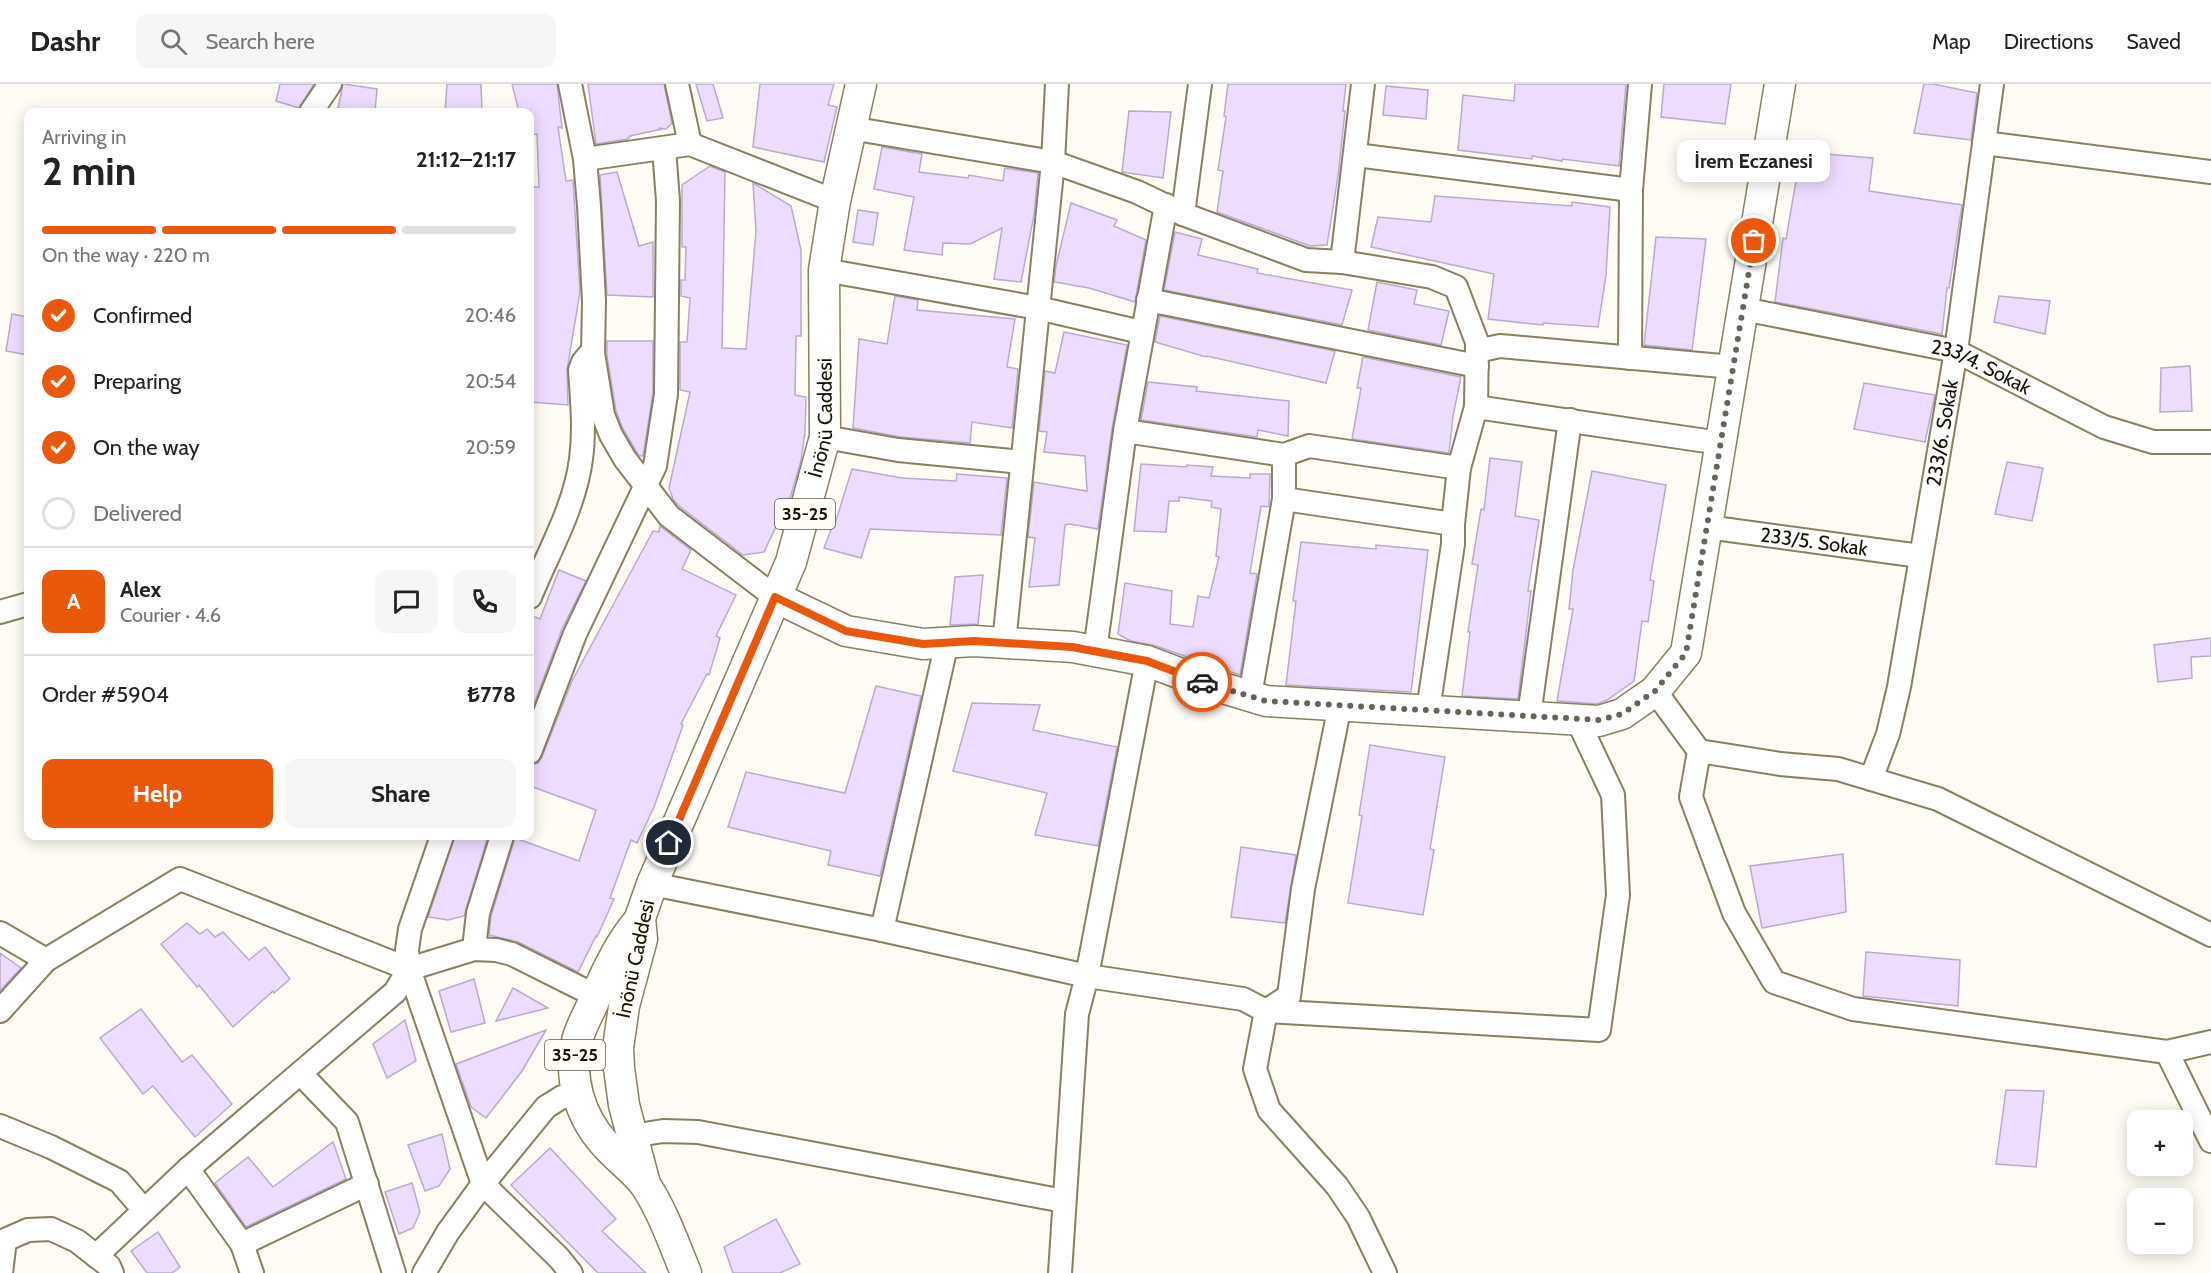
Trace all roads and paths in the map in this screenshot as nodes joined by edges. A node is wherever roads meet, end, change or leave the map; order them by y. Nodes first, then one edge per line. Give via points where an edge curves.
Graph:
1 (330, 84) edge
2 (570, 84) edge
3 (677, 84) edge
4 (861, 84) edge
5 (1057, 84) edge
6 (1200, 84) edge
7 (1363, 84) edge
8 (1640, 84) edge
9 (1780, 84) edge
10 (1992, 84) edge
11 (314, 108) edge
12 (850, 128) junction
13 (1984, 143) junction
14 (690, 144) junction
15 (664, 148) junction
16 (1356, 155) junction
17 (585, 159) junction
18 (1053, 162) junction
19 (2211, 172) edge
20 (1631, 190) junction
21 (836, 201) junction
22 (1174, 209) junction
23 (1342, 262) junction
24 (824, 270) junction
25 (1148, 300) junction
26 (1038, 309) junction
27 (1743, 309) junction
28 (1141, 332) junction
29 (1956, 351) junction
30 (593, 353) junction
31 (1630, 358) junction
32 (1477, 359) junction
33 (1733, 367) junction
34 (1476, 407) junction
35 (1570, 420) junction
36 (1125, 431) junction
37 (825, 437) junction
38 (2211, 442) edge
39 (1720, 443) junction
40 (1284, 454) junction
41 (1022, 462) junction
42 (1459, 468) junction
43 (646, 486) junction
44 (1284, 499) junction
45 (1453, 524) junction
46 (1707, 527) junction
47 (1920, 556) junction
48 (534, 588) edge
49 (775, 597) junction
50 (24, 605) edge
51 (0, 612) edge
52 (947, 642) junction
53 (1004, 643) junction
54 (1095, 651) junction
55 (1147, 661) junction
56 (1655, 691) junction
57 (1251, 696) junction
58 (1340, 705) junction
59 (1428, 710) junction
60 (1529, 717) junction
61 (1577, 719) junction
62 (534, 742) edge
63 (1699, 751) junction
64 (1870, 779) junction
65 (441, 840) edge
66 (501, 840) edge
67 (652, 884) junction
68 (640, 918) junction
69 (882, 930) junction
70 (0, 933) edge
71 (2211, 935) edge
72 (474, 949) junction
73 (46, 960) junction
74 (409, 969) junction
75 (1087, 976) junction
76 (596, 996) junction
77 (0, 1011) edge
78 (1266, 1011) junction
79 (577, 1041) junction
80 (2211, 1042) edge
81 (618, 1048) junction
82 (2167, 1052) junction
83 (301, 1074) junction
84 (621, 1085) junction
85 (577, 1092) junction
86 (0, 1126) edge
87 (632, 1136) junction
88 (2211, 1142) edge
89 (188, 1169) junction
90 (367, 1184) junction
91 (483, 1184) junction
92 (645, 1184) junction
93 (1064, 1201) junction
94 (144, 1210) junction
95 (242, 1244) junction
96 (96, 1256) junction
97 (1, 1273) edge
98 (112, 1273) edge
99 (252, 1273) edge
100 (394, 1273) edge
101 (424, 1273) edge
102 (571, 1273) edge
103 (686, 1273) edge
104 (1060, 1273) edge
105 (1385, 1273) edge

1 - 11 street
2 - 17 street
3 - 14 street
4 - 12 main road, İnönü Caddesi / 35-25
5 - 18 street
6 - 22 street
7 - 16 street
8 - 20 street
9 - 27 main road
10 - 13 street, 233/6. Sokak
12 - 18 street
12 - 21 main road, İnönü Caddesi / 35-25
13 - 19 street
13 - 29 street, 233/6. Sokak
14 - 15 street
14 - 21 street
15 - 17 street
15 - 43 street via 669,201 666,394 655,466
16 - 20 street
16 - 23 street
17 - 30 street via 594,301
18 - 22 street
18 - 26 street
20 - 31 street
21 - 24 main road, İnönü Caddesi / 35-25
22 - 23 street via 1306,260
22 - 25 street
23 - 32 street via 1432,277 1456,287 1477,342
24 - 26 street
24 - 37 main road, İnönü Caddesi / 35-25
25 - 28 street
25 - 32 street
26 - 28 street
26 - 41 street
27 - 29 street, 233/4. Sokak
27 - 33 main road
28 - 36 street
29 - 38 street, 233/4. Sokak via 2104,427 2153,442
29 - 47 street, 233/6. Sokak
30 - 43 street via 603,415 625,459
30 - 48 street via 580,370 583,436 575,485
31 - 32 street via 1500,346
31 - 33 street
32 - 34 street
33 - 39 main road
34 - 35 street
34 - 42 street
35 - 39 street
35 - 60 street
36 - 40 street
36 - 54 street
37 - 41 street via 898,450
37 - 49 main road, İnönü Caddesi / 35-25 via 791,562
39 - 46 main road
40 - 42 street via 1309,446
40 - 44 street
41 - 53 street
42 - 45 street
43 - 49 street via 669,516
43 - 62 street via 575,634
44 - 45 street
44 - 57 street
45 - 59 street
46 - 47 street, 233/5. Sokak
46 - 56 main road via 1686,653
47 - 64 street, 233/6. Sokak via 1899,687 1888,734
49 - 52 main road via 846,631 923,644
49 - 67 main road, İnönü Caddesi / 35-25
50 - 51 street
52 - 53 main road
52 - 69 street
53 - 54 main road
54 - 55 main road
55 - 57 main road
55 - 75 street
56 - 61 main road via 1622,714 1599,720
56 - 63 street
57 - 58 main road via 1266,701
58 - 59 main road
58 - 78 street via 1303,889 1289,996
59 - 60 main road
60 - 61 main road
61 - 78 street via 1613,795 1618,896 1599,1030
63 - 64 street via 1838,769
63 - 82 street via 1691,796 1734,913 1774,982 1853,1009
64 - 71 street via 1938,799
65 - 74 street via 410,929
66 - 72 street via 478,913
67 - 68 main road, İnönü Caddesi / 35-25
67 - 69 street
68 - 76 main road, 35-25 via 627,934
68 - 81 main road, İnönü Caddesi / 35-25 via 642,939 624,1006
69 - 75 street
70 - 73 street
72 - 74 street
72 - 76 street via 512,954
73 - 74 street via 180,879
73 - 77 street
74 - 83 street via 395,992
74 - 91 street
75 - 78 street via 1244,999
75 - 93 street via 1077,1014
76 - 79 main road, 35-25
78 - 105 street via 1255,1069 1269,1110 1337,1186 1358,1217
79 - 81 main road
79 - 85 main road, 35-25
80 - 82 street
81 - 84 main road, İnönü Caddesi / 35-25
82 - 88 street
83 - 89 street
83 - 90 street via 347,1122
84 - 85 main road via 594,1093
84 - 87 main road, İnönü Caddesi / 35-25
85 - 91 street via 546,1107
85 - 92 main road, 35-25 via 594,1131
86 - 94 street via 118,1181
87 - 92 main road, İnönü Caddesi / 35-25
87 - 93 street via 663,1131 698,1132
89 - 94 street
89 - 95 street
90 - 95 street
90 - 100 street
91 - 101 street
91 - 102 street
92 - 103 main road, 35-25
93 - 104 street
94 - 96 street
95 - 99 street
96 - 97 street via 77,1241 51,1229 28,1230 5,1240
96 - 98 street

